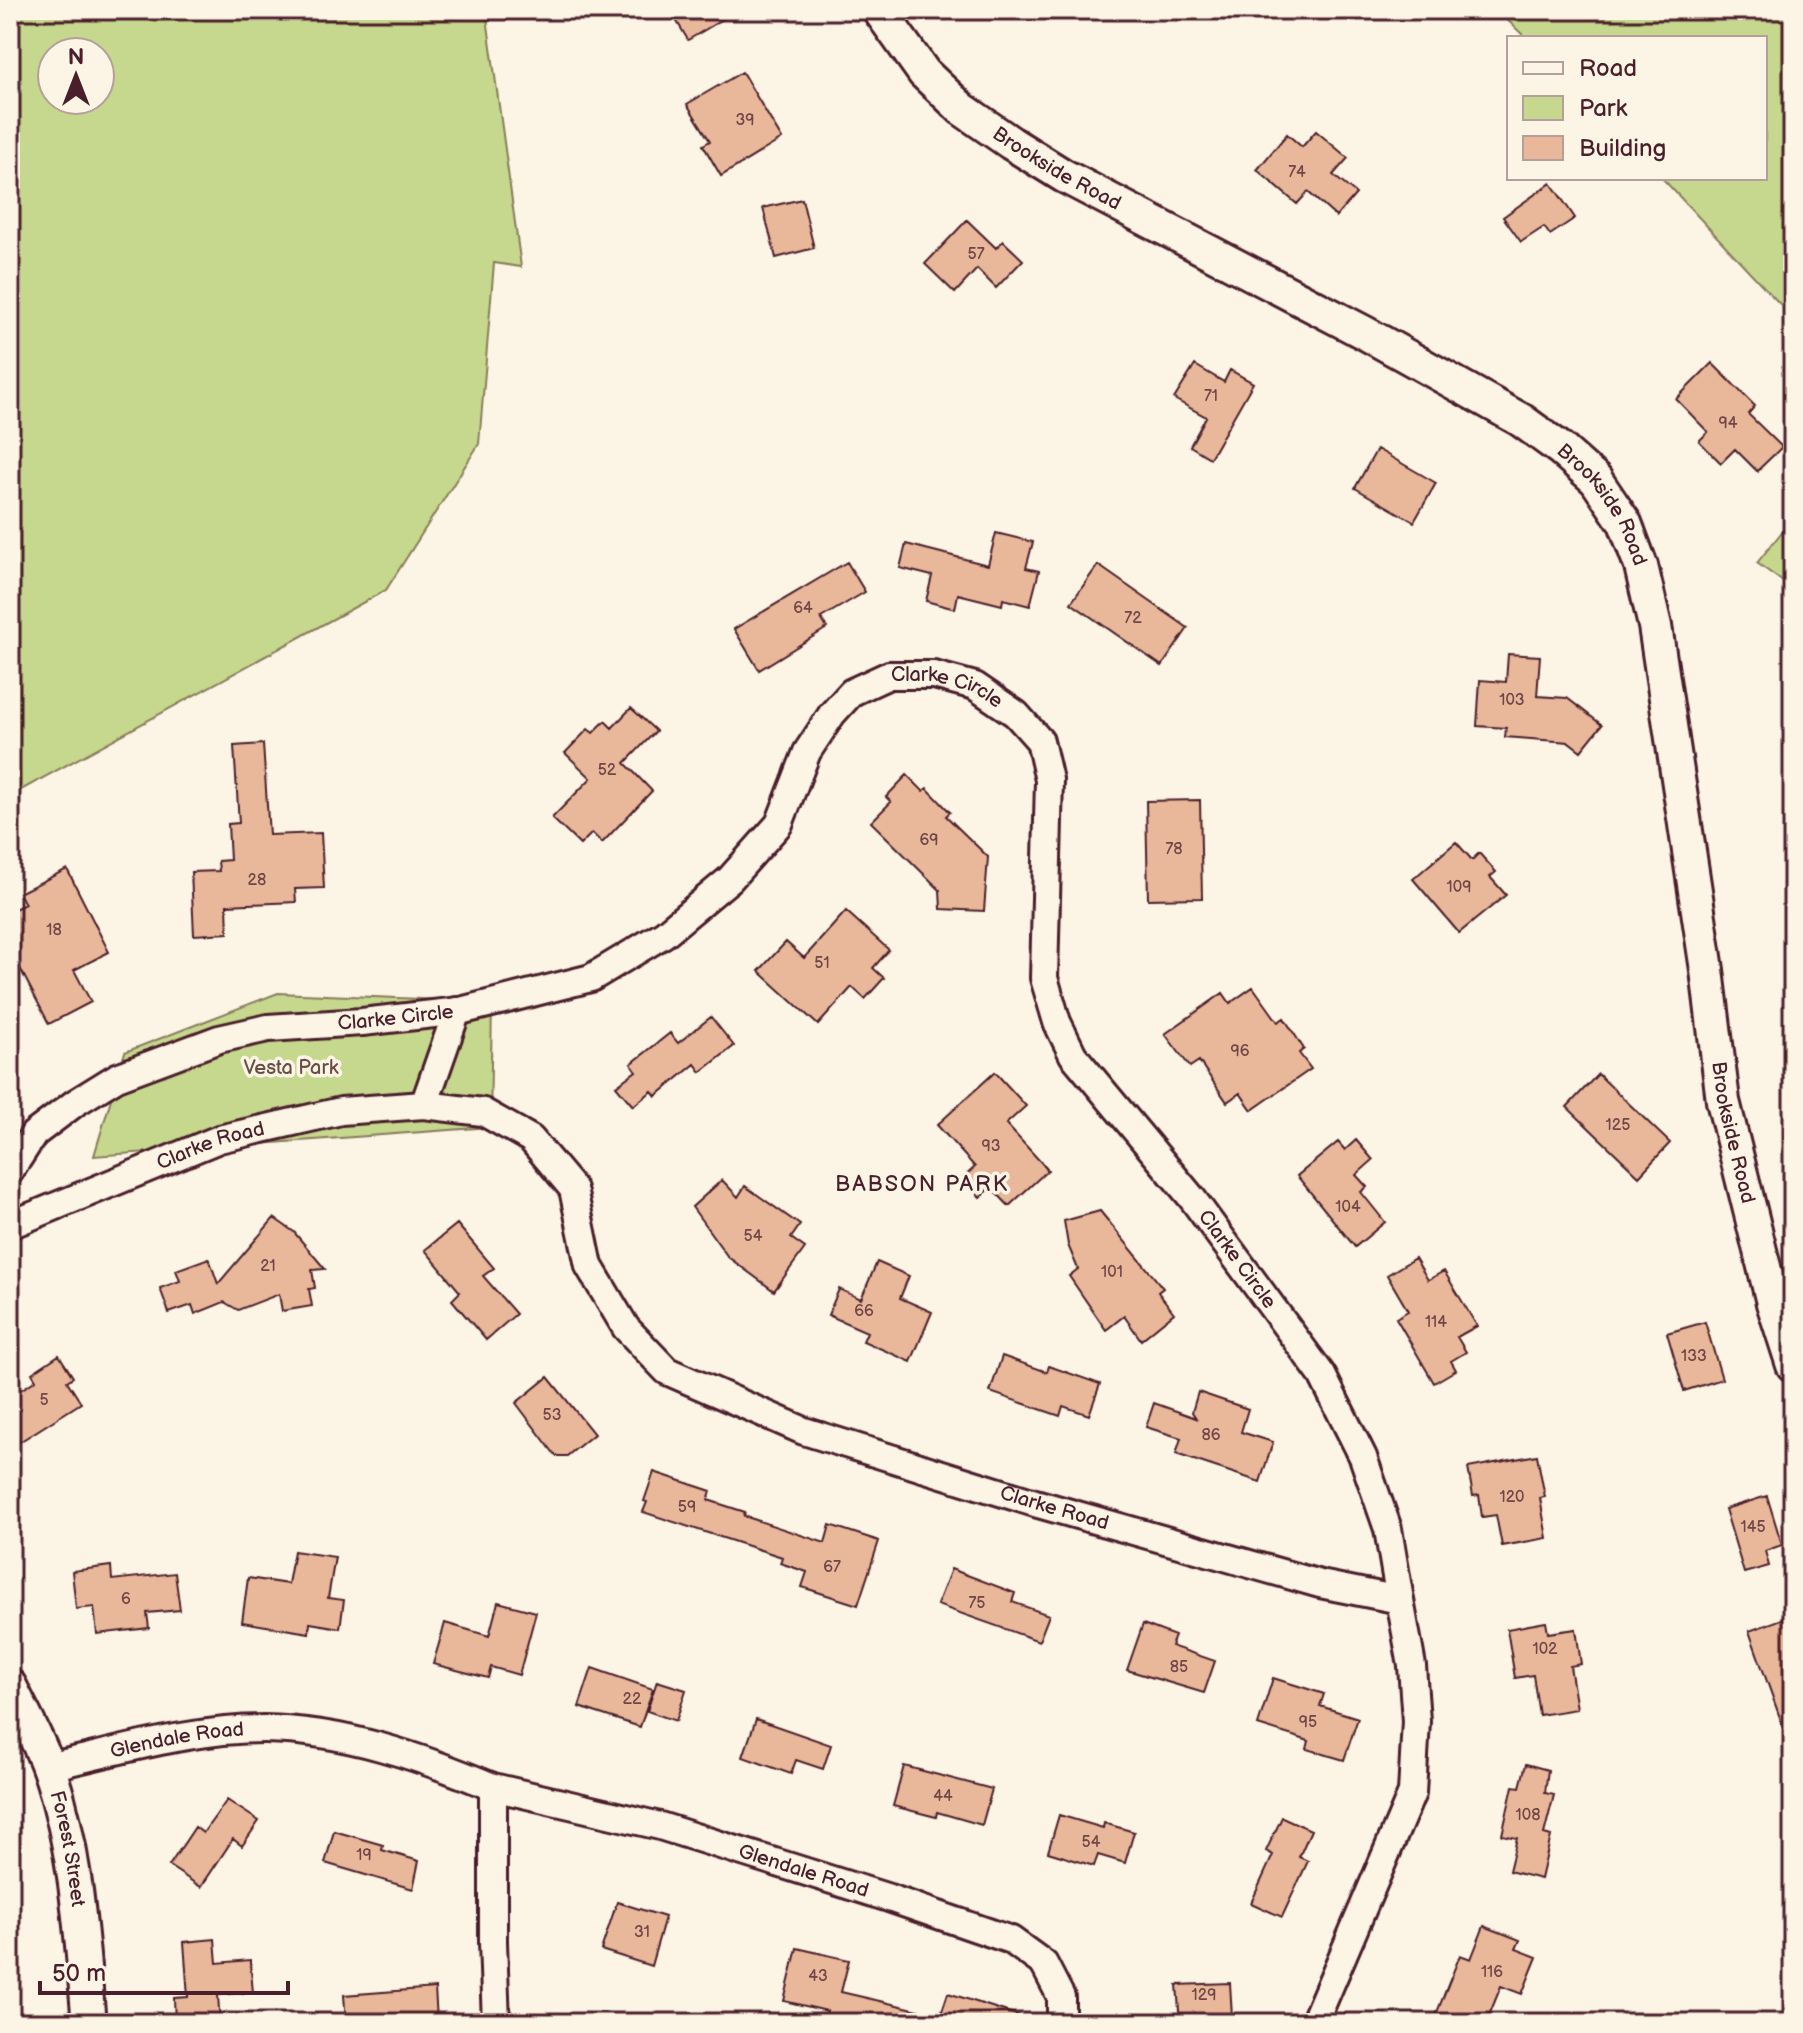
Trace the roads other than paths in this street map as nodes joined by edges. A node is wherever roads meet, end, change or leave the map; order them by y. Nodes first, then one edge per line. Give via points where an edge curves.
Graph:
1 (879, 10) edge
2 (457, 1011) junction
3 (424, 1105) junction
4 (10, 1171) edge
5 (10, 1225) edge
6 (1793, 1365) edge
7 (1400, 1600) junction
8 (10, 1686) edge
9 (48, 1767) junction
10 (493, 1787) junction
11 (89, 2023) edge
12 (496, 2023) edge
13 (1061, 2023) edge
14 (1314, 2023) edge

1 - 6 street, Brookside Road via 924,73 962,109 1011,143 1521,420 1596,480 1625,523 1655,626 1723,1101
2 - 3 street
2 - 4 street, Clarke Circle via 268,1028 219,1039 117,1077 75,1103 34,1134
2 - 7 street, Clarke Circle via 591,978 664,934 730,879 779,824 807,752 852,692 889,675 934,675 975,686 1016,714 1040,741 1049,780 1044,978 1057,1022 1073,1055 1192,1198 1322,1375 1363,1457 1388,1529
3 - 5 street, Clarke Road via 341,1111 219,1139
3 - 7 street, Clarke Road via 483,1112 531,1139 573,1189 589,1266 626,1328 667,1371 818,1436 1290,1576
7 - 14 street via 1416,1721 1412,1793
8 - 9 street, Forest Street
9 - 10 street, Glendale Road via 193,1735 265,1729 370,1745 427,1760
9 - 11 street, Forest Street via 77,1889
10 - 12 street
10 - 13 street, Glendale Road via 660,1826 1011,1940 1044,1964 1061,1997

